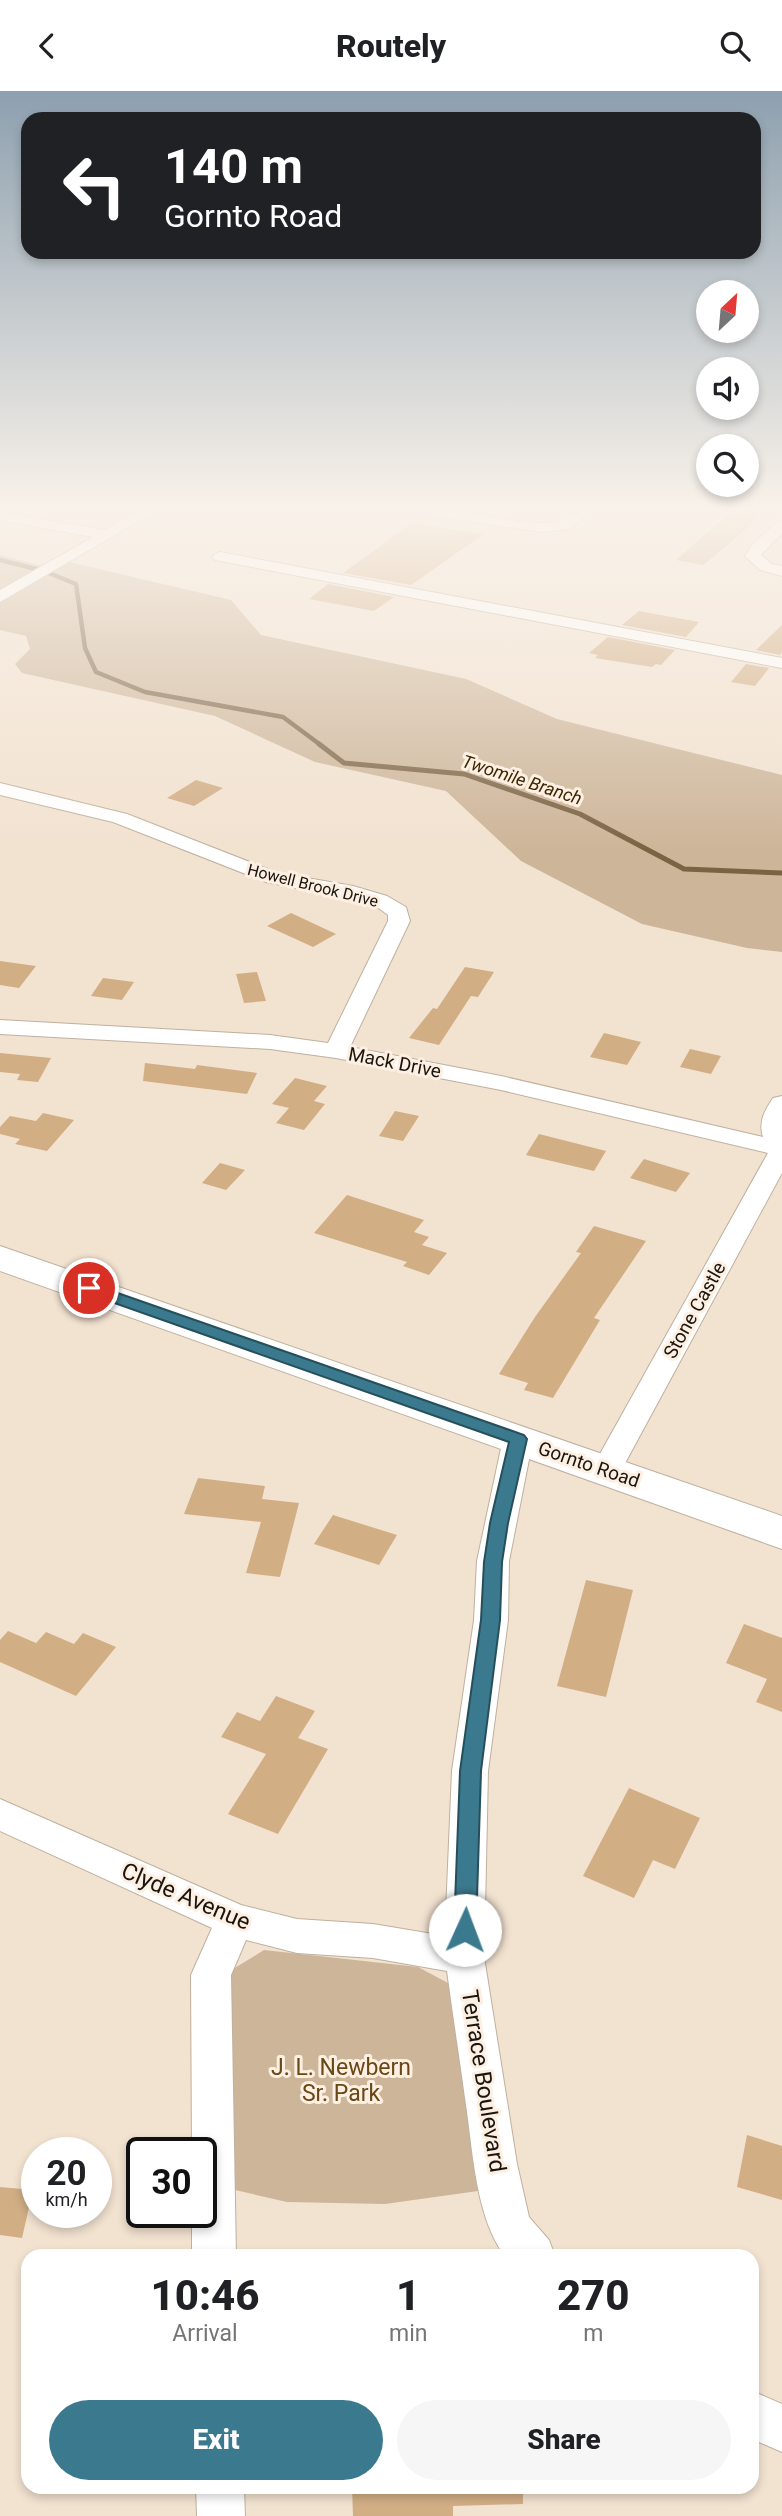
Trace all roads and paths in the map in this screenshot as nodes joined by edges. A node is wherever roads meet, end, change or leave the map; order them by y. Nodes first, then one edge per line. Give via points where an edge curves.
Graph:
1 (576, 624) edge
2 (782, 663) edge
3 (0, 789) edge
4 (0, 1027) edge
5 (336, 1051) junction
6 (782, 1104) edge
7 (782, 1149) edge
8 (0, 1258) edge
9 (518, 1439) junction
10 (607, 1470) junction
11 (782, 1533) edge
12 (0, 1814) edge
13 (235, 1920) junction
14 (464, 1957) junction
15 (214, 2249) edge
16 (527, 2249) edge
17 (759, 2418) edge
18 (782, 2430) edge
19 (220, 2494) edge
20 (221, 2516) edge

1 - 2 street
3 - 5 street, Howell Brook Drive via 120,818 273,878 353,892 391,906 398,912 399,922
4 - 5 street, Mack Drive via 270,1042
5 - 7 street, Mack Drive via 501,1083
6 - 7 street via 772,1121
7 - 10 street, Stone Castle
8 - 9 main road, Gornto Road
9 - 10 main road, Gornto Road
9 - 14 street, Terrace Boulevard via 493,1562 491,1620 470,1771
10 - 11 main road, Gornto Road
12 - 13 street, Clyde Avenue
13 - 14 street, Clyde Avenue via 297,1936 373,1941
13 - 15 street via 212,1975
14 - 16 street, Terrace Boulevard via 496,2164 510,2227
17 - 18 street
19 - 20 street

